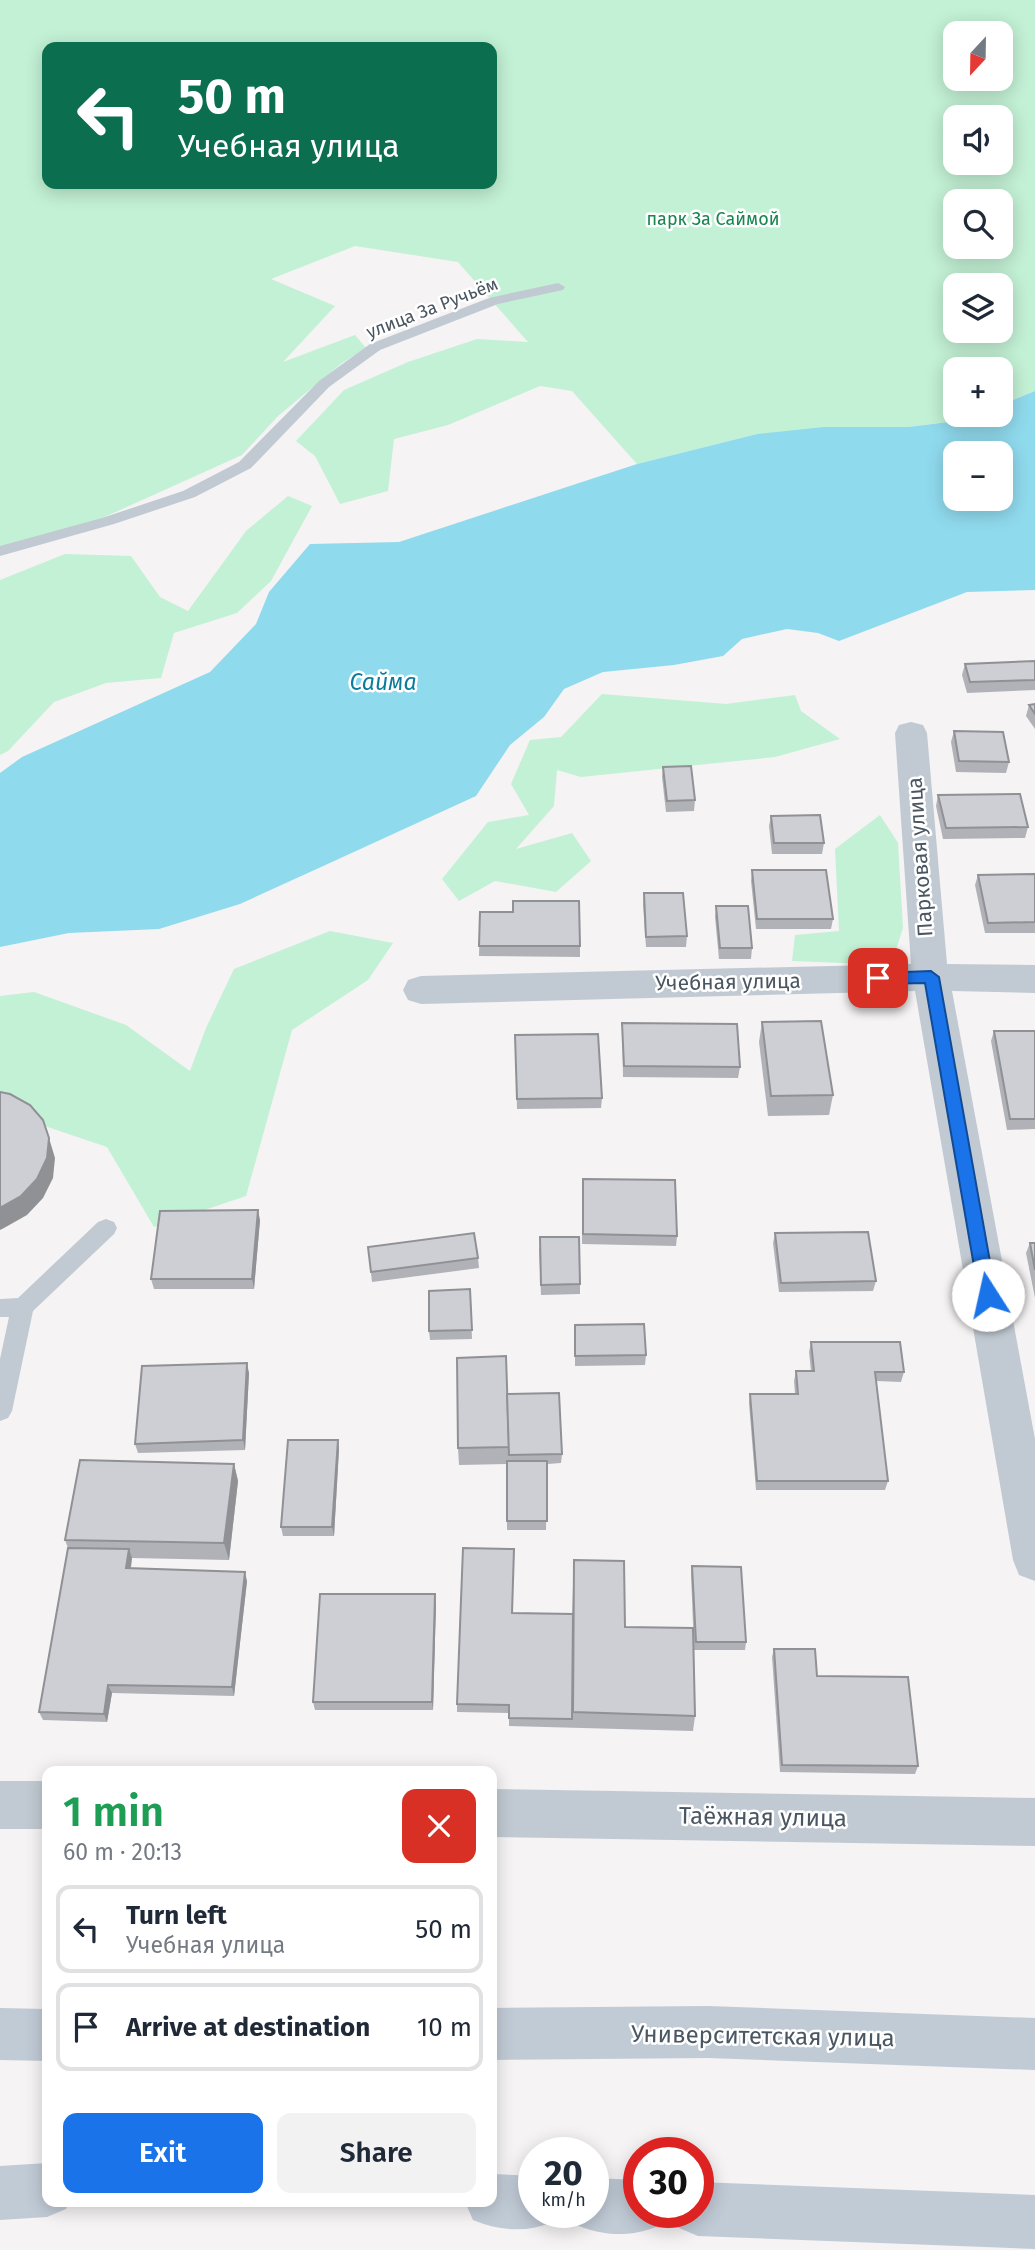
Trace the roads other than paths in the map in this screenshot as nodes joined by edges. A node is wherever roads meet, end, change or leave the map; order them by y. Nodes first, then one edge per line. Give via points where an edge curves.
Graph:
1 (558, 287) dead end
2 (0, 551) edge
3 (911, 733) dead end
4 (931, 977) junction
5 (1035, 979) edge
6 (421, 990) dead end
7 (106, 1228) dead end
8 (11, 1308) edge
9 (0, 1410) edge
10 (1035, 1560) edge
11 (0, 1805) edge
12 (42, 1805) edge
13 (497, 1813) edge
14 (1035, 1822) edge
15 (0, 2034) edge
16 (497, 2034) edge
17 (42, 2035) edge
18 (1035, 2043) edge
19 (42, 2190) edge
20 (0, 2193) edge
21 (497, 2201) edge
22 (518, 2202) edge
23 (714, 2210) edge
24 (1035, 2222) edge

1 - 2 lane, улица За Ручьём via 494,301 375,347 324,384 244,465 189,494
3 - 4 street, Парковая улица
4 - 5 street, Учебная улица
4 - 6 street, Учебная улица
4 - 10 street, Парковая улица
7 - 8 lane
8 - 9 lane
11 - 12 street
13 - 14 street, Таёжная улица
15 - 17 main road
16 - 18 main road, Университетская улица via 708,2032
19 - 20 main road
21 - 22 main road
23 - 24 main road

